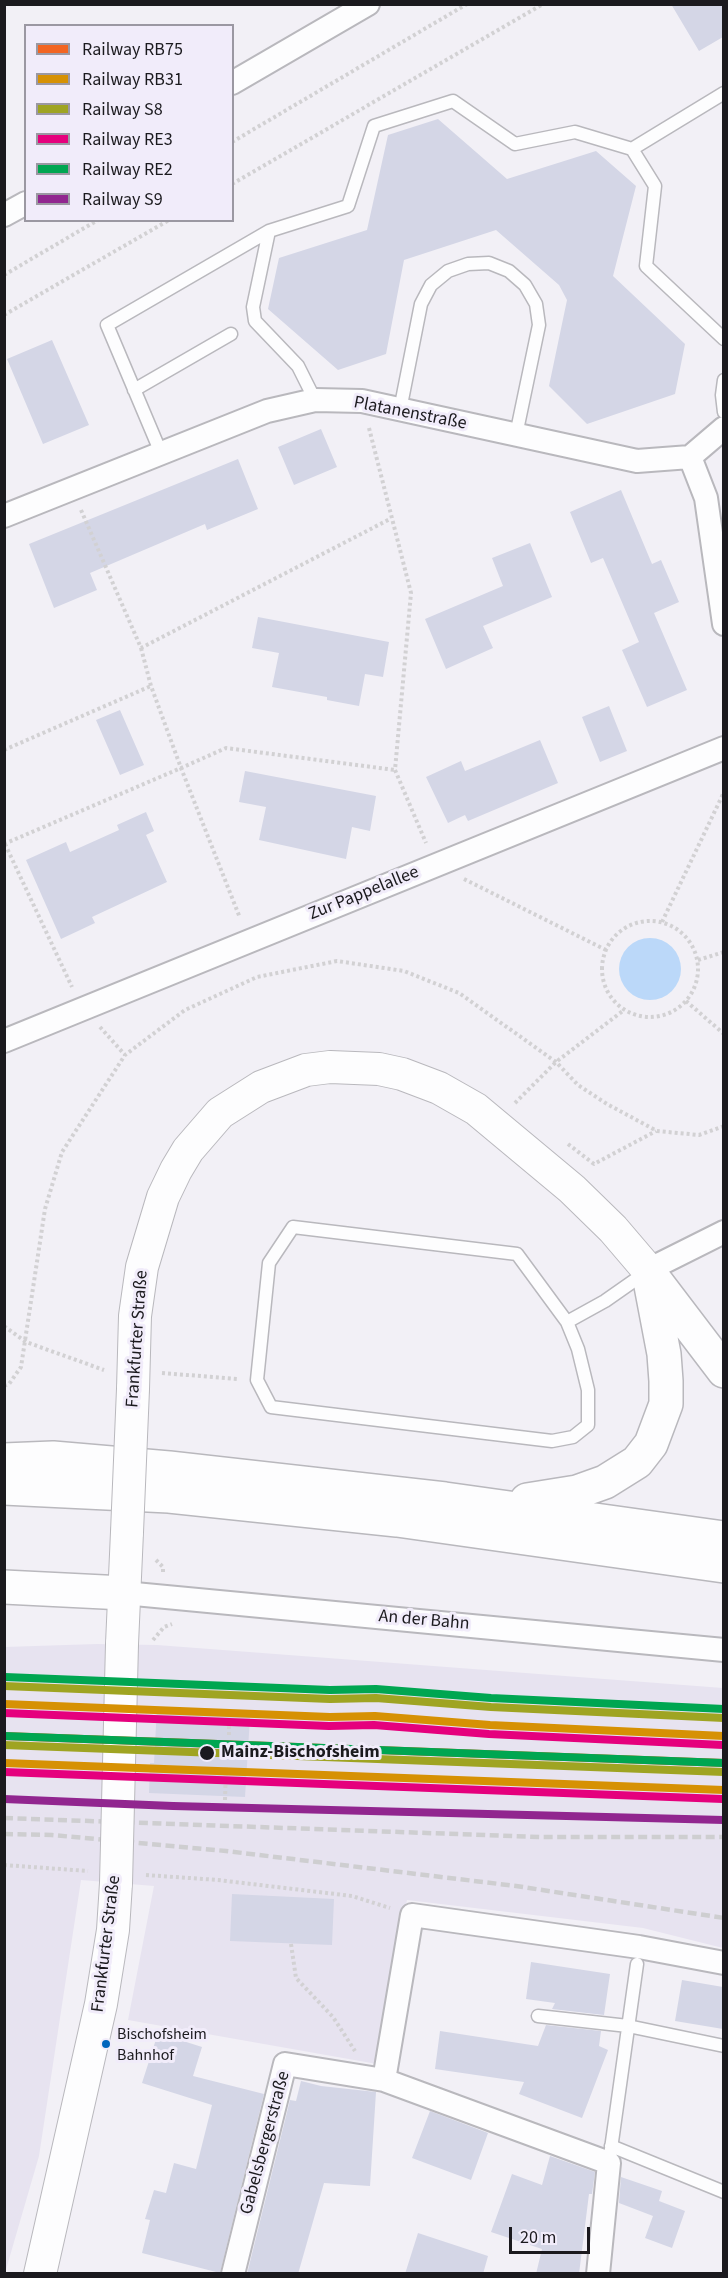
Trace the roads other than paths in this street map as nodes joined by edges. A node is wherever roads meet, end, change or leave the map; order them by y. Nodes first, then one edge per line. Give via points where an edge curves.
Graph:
1 (368, 4) edge
2 (234, 82) edge
3 (723, 93) edge
4 (632, 149) junction
5 (24, 204) edge
6 (4, 215) edge
7 (269, 231) junction
8 (231, 334) dead end
9 (723, 339) edge
10 (723, 380) edge
11 (134, 390) junction
12 (315, 400) junction
13 (400, 410) junction
14 (723, 412) edge
15 (723, 428) edge
16 (516, 435) junction
17 (161, 453) junction
18 (690, 457) junction
19 (4, 516) edge
20 (723, 624) edge
21 (723, 748) edge
22 (4, 1041) edge
23 (723, 1232) edge
24 (648, 1270) junction
25 (567, 1322) junction
26 (723, 1371) edge
27 (4, 1460) edge
28 (4, 1488) edge
29 (445, 1499) junction
30 (723, 1538) edge
31 (723, 1566) edge
32 (4, 1587) edge
33 (124, 1593) junction
34 (723, 1650) edge
35 (723, 1963) edge
36 (637, 1964) dead end
37 (538, 2016) dead end
38 (628, 2026) junction
39 (723, 2046) edge
40 (379, 2079) junction
41 (610, 2154) junction
42 (723, 2192) edge
43 (40, 2274) edge
44 (233, 2274) edge
45 (598, 2274) edge

1 - 2 street
3 - 4 lane
4 - 7 lane via 575,132 515,144 453,101 374,126 348,206
4 - 9 lane via 655,186 646,266
5 - 6 street
7 - 11 lane via 107,325
7 - 12 lane via 253,307 255,321 298,366
8 - 11 lane
10 - 14 lane
11 - 17 lane
12 - 13 street, Platanenstraße via 362,401
12 - 17 street, Platanenstraße via 267,411
13 - 16 street, Platanenstraße
13 - 16 lane via 421,304 431,285 447,271 468,264 489,264 509,271 525,285 536,304 539,325
15 - 18 street
16 - 18 street, Platanenstraße via 637,461
17 - 19 street, Platanenstraße
18 - 20 street via 706,498
21 - 22 street, Zur Pappelallee
23 - 24 street
24 - 25 lane
24 - 26 highway
24 - 29 highway via 664,1354 666,1404 651,1444 637,1462 605,1482 532,1501
24 - 33 street, Frankfurter Straße, bridge via 596,1211 555,1174 476,1109 439,1088 379,1069 330,1067 275,1080 240,1099 220,1113 180,1163 163,1197 142,1267
25 - 25 lane via 588,1390 588,1425 573,1437 552,1441 271,1407 256,1380 269,1263 293,1227 517,1254
27 - 29 highway via 54,1458 157,1467
28 - 31 highway via 170,1496 397,1520
29 - 30 highway
32 - 33 highway
33 - 34 street, An der Bahn
33 - 43 street, Frankfurter Straße, bridge via 136,1645 113,1930 101,2004
35 - 40 street via 412,1915
36 - 38 lane
37 - 38 lane
38 - 39 lane
38 - 41 lane
40 - 41 street
40 - 44 street, Gabelsbergerstraße via 285,2064
41 - 42 lane
41 - 45 street

